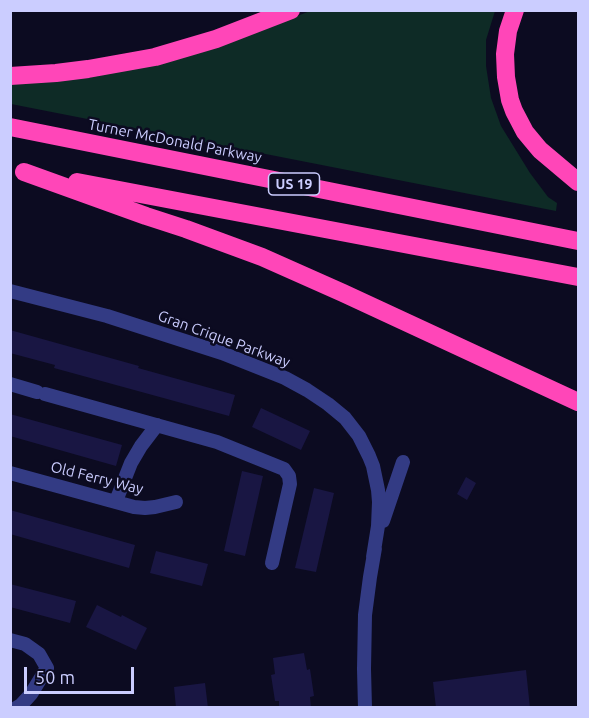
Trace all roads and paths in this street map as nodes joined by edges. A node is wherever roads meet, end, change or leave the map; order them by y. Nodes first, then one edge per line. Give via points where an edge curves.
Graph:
1 (291, 10) edge
2 (515, 10) edge
3 (10, 76) edge
4 (10, 127) edge
5 (17, 170) edge
6 (579, 182) edge
7 (579, 241) edge
8 (579, 277) edge
9 (10, 291) edge
10 (10, 384) edge
11 (579, 402) edge
12 (157, 425) junction
13 (403, 462) dead end
14 (10, 473) edge
15 (116, 501) junction
16 (176, 502) dead end
17 (373, 557) junction
18 (272, 563) dead end
19 (10, 640) edge
20 (16, 708) edge
21 (365, 708) edge

1 - 3 highway via 155,57 56,74
2 - 6 highway via 504,54 514,111 540,150
4 - 7 highway, Turner McDonald Parkway / US 19
5 - 8 highway
5 - 11 highway via 262,257
9 - 17 street, Gran Crique Parkway via 107,316 222,353 318,396 352,427 373,466 379,514
10 - 12 street
12 - 15 street via 131,463
12 - 18 street via 226,445 288,472 290,484
13 - 17 street
14 - 15 street, Old Ferry Way
15 - 16 street, Old Ferry Way via 145,508
17 - 21 street via 364,633
19 - 20 street via 39,654 47,668 31,694

